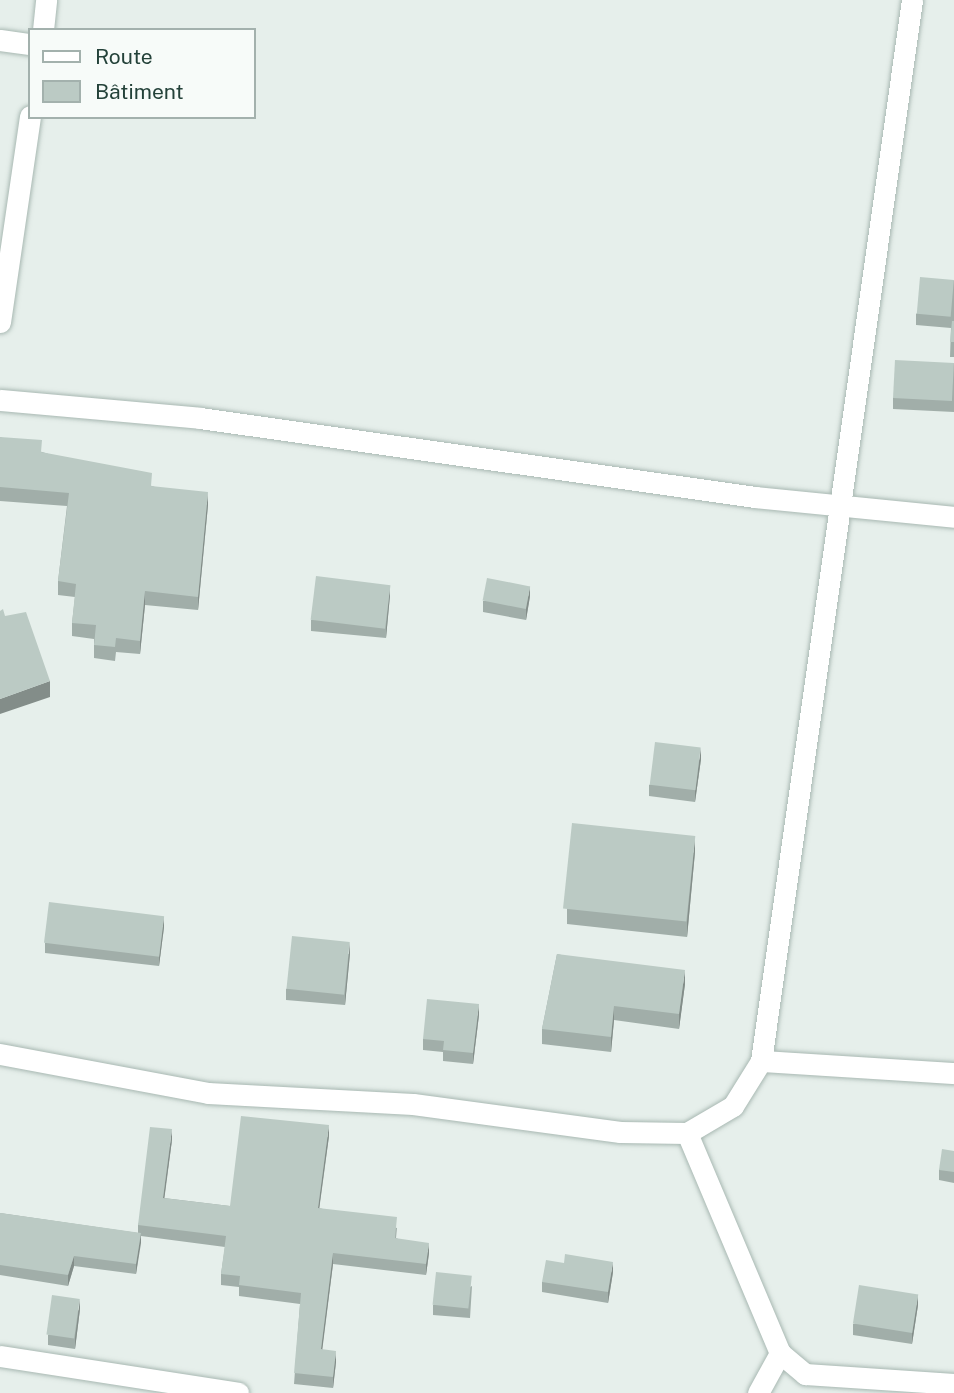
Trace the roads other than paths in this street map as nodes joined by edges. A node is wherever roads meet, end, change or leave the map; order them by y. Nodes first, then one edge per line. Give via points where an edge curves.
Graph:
1 (46, 0) edge
2 (912, 0) edge
3 (43, 28) edge
4 (0, 40) edge
5 (28, 44) edge
6 (30, 119) edge
7 (0, 322) edge
8 (0, 400) edge
9 (844, 502) junction
10 (954, 517) edge
11 (0, 1054) edge
12 (761, 1061) junction
13 (954, 1073) edge
14 (687, 1133) junction
15 (780, 1353) junction
16 (0, 1356) edge
17 (954, 1384) edge
18 (238, 1393) edge
19 (758, 1393) edge

1 - 3 street
2 - 9 street
4 - 5 street
6 - 7 street
8 - 9 street via 200,418 755,497
9 - 10 street
9 - 12 street
11 - 14 street via 208,1093 413,1104 620,1132
12 - 13 street
12 - 14 street via 733,1106
14 - 15 street
15 - 17 street via 805,1374
15 - 19 street
16 - 18 street

